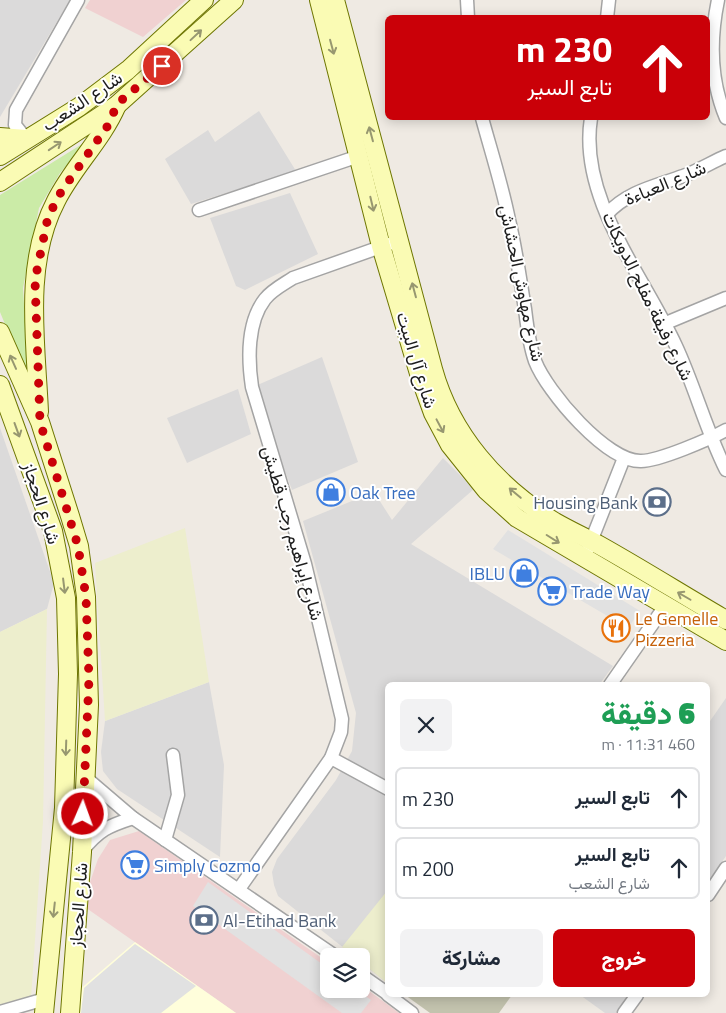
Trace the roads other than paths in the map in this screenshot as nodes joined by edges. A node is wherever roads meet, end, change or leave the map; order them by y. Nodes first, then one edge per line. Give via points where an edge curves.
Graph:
1 (78, 0) edge
2 (204, 0) edge
3 (234, 0) edge
4 (308, 0) edge
5 (319, 0) edge
6 (335, 0) edge
7 (467, 0) edge
8 (609, 0) edge
9 (718, 0) edge
10 (468, 15) edge
11 (606, 15) edge
12 (324, 18) junction
13 (710, 70) edge
14 (117, 104) junction
15 (726, 118) edge
16 (483, 120) edge
17 (591, 120) edge
18 (0, 137) edge
19 (26, 139) junction
20 (0, 156) edge
21 (359, 156) junction
22 (726, 156) edge
23 (0, 182) edge
24 (199, 210) dead end
25 (607, 214) junction
26 (400, 240) junction
27 (381, 246) junction
28 (726, 298) edge
29 (666, 323) junction
30 (0, 332) edge
31 (0, 385) edge
32 (40, 422) junction
33 (726, 430) edge
34 (710, 437) junction
35 (624, 458) junction
36 (726, 470) edge
37 (592, 542) junction
38 (583, 558) junction
39 (665, 606) junction
40 (726, 620) edge
41 (726, 641) edge
42 (612, 682) edge
43 (173, 755) dead end
44 (331, 758) junction
45 (85, 776) junction
46 (385, 787) edge
47 (133, 818) junction
48 (165, 840) junction
49 (82, 852) junction
50 (726, 868) edge
51 (239, 889) junction
52 (710, 892) edge
53 (324, 948) edge
54 (370, 982) edge
55 (385, 993) edge
56 (391, 997) edge
57 (636, 997) edge
58 (45, 1006) edge
59 (0, 1012) edge
60 (70, 1013) edge
61 (412, 1013) edge
62 (624, 1013) edge

1 - 19 street via 16,110 15,125
2 - 19 main road, شارع الشعب via 128,70
14 -> 3 main road, شارع الشعب
4 - 12 main road
5 - 12 main road, شارع آل البيت
26 -> 6 main road, شارع آل البيت
7 - 10 street
8 - 11 street
9 - 13 street
12 -> 21 main road, شارع آل البيت
13 - 15 street
23 -> 14 main road, شارع الشعب
14 - 32 main road via 109,124 55,201 42,238 34,304
16 - 35 street, شارع مهاوش الحشاش via 510,220 535,360 561,403 599,440
17 - 25 street, شارع رفيفة مفلح الدويكات via 590,149 594,175
18 - 19 main road
19 - 20 main road, شارع الشعب
21 - 24 street
21 -> 27 main road, شارع آل البيت
22 - 25 street, شارع العباءة via 686,175 632,194
25 - 29 street, شارع رفيفة مفلح الدويكات
26 - 27 street, شارع إبراهيم رجب قطيش
37 -> 26 main road, شارع آل البيت via 548,517 498,479 450,416 438,387
27 -> 38 main road, شارع آل البيت via 420,378 450,445 506,509
27 - 44 street, شارع إبراهيم رجب قطيش via 293,278 279,287 264,300 251,330 248,360 252,387 305,564 342,719 341,732
28 - 29 street
29 - 34 street, شارع رفيفة مفلح الدويكات via 686,367
32 -> 30 main road, شارع الحجاز
31 -> 58 main road, شارع الحجاز via 53,531 66,598 68,674 64,808
32 - 45 main road, شارع الحجاز via 70,516 83,572 89,679
33 - 34 street
34 - 35 street via 642,462
34 - 36 street, شارع رفيفة مفلح الدويكات
35 - 37 street
37 - 38 street
40 -> 37 main road, شارع آل البيت
38 - 39 main road, شارع آل البيت
39 - 41 main road, شارع آل البيت
39 - 42 street
43 - 48 street via 178,795
44 - 46 street
44 - 51 street, شارع إبراهيم رجب قطيش
45 - 47 street
45 - 49 main road, شارع الحجاز
47 - 48 street
47 - 49 street via 98,832
48 - 51 street
49 - 60 main road, شارع الحجاز
50 - 52 street
51 - 53 street
54 - 55 street
56 - 61 street
57 - 62 street
58 - 59 street

